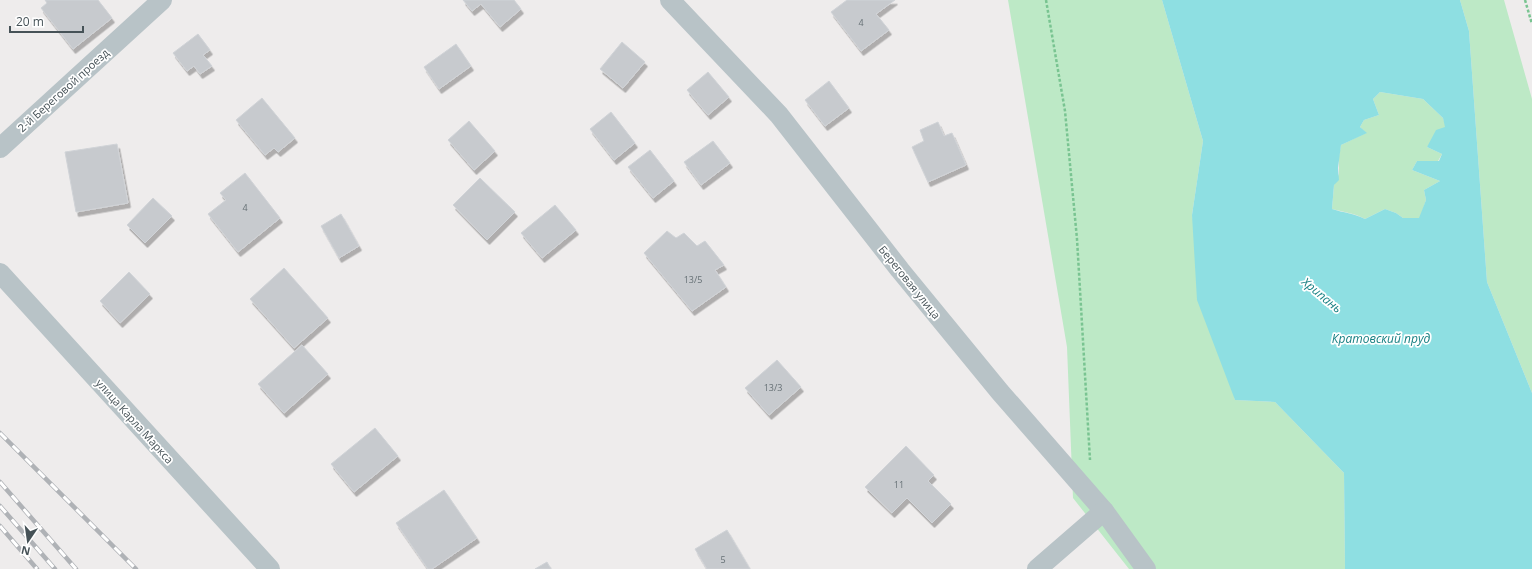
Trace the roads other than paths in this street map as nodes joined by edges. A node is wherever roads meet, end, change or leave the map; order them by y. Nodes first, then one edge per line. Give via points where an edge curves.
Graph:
1 (162, 0) edge
2 (670, 0) edge
3 (0, 148) edge
4 (0, 273) edge
5 (1104, 511) junction
6 (270, 569) edge
7 (1037, 569) edge
8 (1146, 569) edge

1 - 3 street, 2-й Береговой проезд
2 - 5 street, Береговая улица via 779,115 990,380
4 - 6 street, улица Карла Маркса
5 - 7 street
5 - 8 street, Береговая улица

